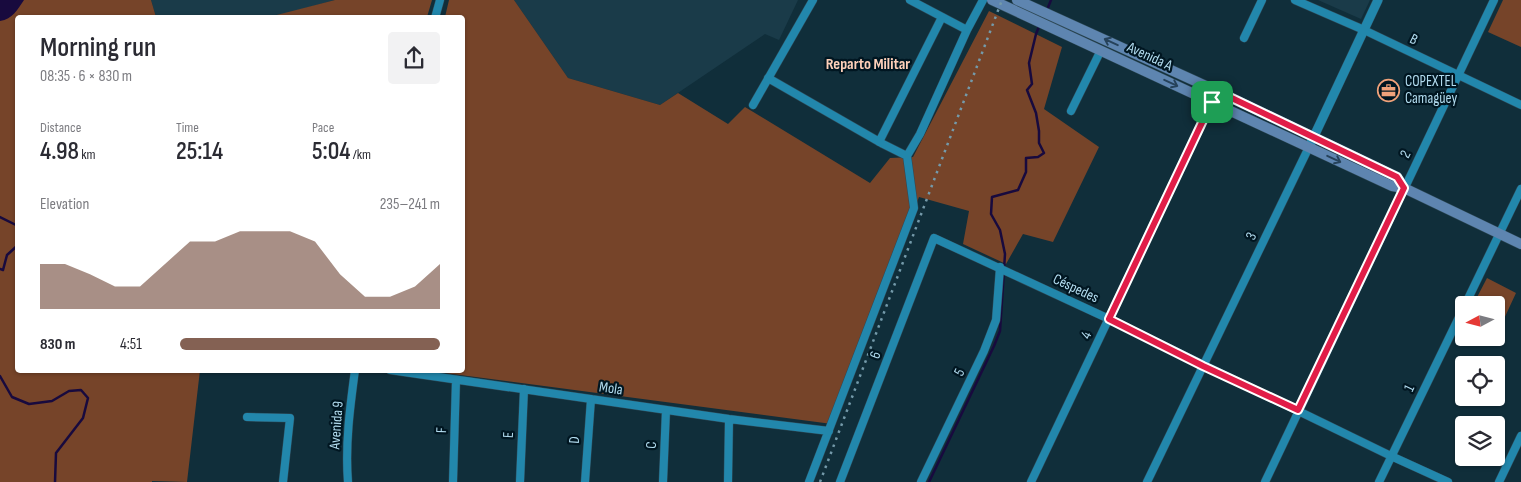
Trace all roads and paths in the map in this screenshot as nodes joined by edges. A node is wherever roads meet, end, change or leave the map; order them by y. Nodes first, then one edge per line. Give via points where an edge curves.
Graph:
1 (440, 0) edge
2 (813, 0) edge
3 (910, 0) edge
4 (983, 0) edge
5 (992, 0) edge
6 (1017, 0) edge
7 (1262, 0) edge
8 (1295, 0) edge
9 (1378, 0) edge
10 (1494, 0) edge
11 (436, 15) edge
12 (1037, 15) junction
13 (942, 17) junction
14 (967, 30) junction
15 (1364, 30) junction
16 (1244, 38) dead end
17 (1101, 50) junction
18 (1458, 76) junction
19 (768, 78) junction
20 (1217, 91) junction
21 (1212, 102) junction
22 (753, 105) dead end
23 (1521, 105) edge
24 (1071, 111) dead end
25 (879, 142) junction
26 (1312, 143) junction
27 (907, 156) junction
28 (1404, 188) junction
29 (1521, 189) edge
30 (1500, 233) junction
31 (934, 238) joint
32 (1521, 244) edge
33 (1001, 267) junction
34 (1469, 296) edge
35 (1109, 319) junction
36 (1455, 324) edge
37 (1203, 366) junction
38 (355, 373) edge
39 (410, 373) edge
40 (456, 380) junction
41 (524, 390) junction
42 (591, 399) junction
43 (666, 410) junction
44 (1298, 410) junction
45 (247, 417) dead end
46 (729, 419) junction
47 (829, 431) junction
48 (1521, 436) edge
49 (1391, 456) junction
50 (283, 482) edge
51 (348, 482) edge
52 (453, 482) edge
53 (520, 482) edge
54 (585, 482) edge
55 (663, 482) edge
56 (728, 482) edge
57 (809, 482) edge
58 (840, 482) edge
59 (921, 482) edge
60 (1031, 482) edge
61 (1147, 482) edge
62 (1265, 482) edge
63 (1379, 482) edge
64 (1448, 482) edge
65 (1499, 482) edge

1 - 11 street
2 - 19 street
3 - 13 street
4 - 14 street
5 - 12 main road, Avenida A
6 - 12 main road, Avenida A
7 - 16 street
8 - 15 street, B
9 - 15 street, 3
10 - 18 street, 2
12 - 17 main road, Avenida A via 1048,26
20 -> 12 main road, Avenida A via 1052,15
13 - 14 street
13 - 25 street
14 - 27 street
15 - 18 street, B
15 - 26 street, 3
17 -> 21 main road, Avenida A
17 - 24 street
18 - 23 street, B
18 - 28 street, 2
19 - 22 street
19 - 25 street
20 - 21 street, 4
20 - 26 main road, Avenida A
21 - 26 main road, Avenida A
21 - 35 street, 4
25 - 27 street
26 - 28 main road, Avenida A via 1354,163 1397,177
26 - 37 street, 3
27 - 47 street via 914,208
28 - 30 main road, Avenida A
28 - 44 street, 2
29 - 30 street, 1
30 - 32 main road, Avenida A
30 - 34 street, 1
31 - 33 street, Céspedes
31 - 58 street, 6
33 - 35 street, Céspedes
33 - 59 street, 5 via 996,320
35 - 37 street, Céspedes
35 - 60 street, 4
36 - 49 street, 1
37 - 44 street, Céspedes
37 - 61 street, 3
38 - 51 street, Avenida 9 via 350,404
39 - 40 street, Mola
40 - 41 street, Mola
40 - 52 street, F
41 - 42 street, Mola
41 - 53 street, E
42 - 43 street, Mola
42 - 54 street, D
43 - 46 street, Mola
43 - 55 street, C
44 - 49 street, Céspedes
44 - 62 street, 2
45 - 50 street via 290,418
46 - 47 street, Mola
46 - 56 street
47 - 57 street
48 - 65 street
49 - 63 street, 1
49 - 64 street, Céspedes

